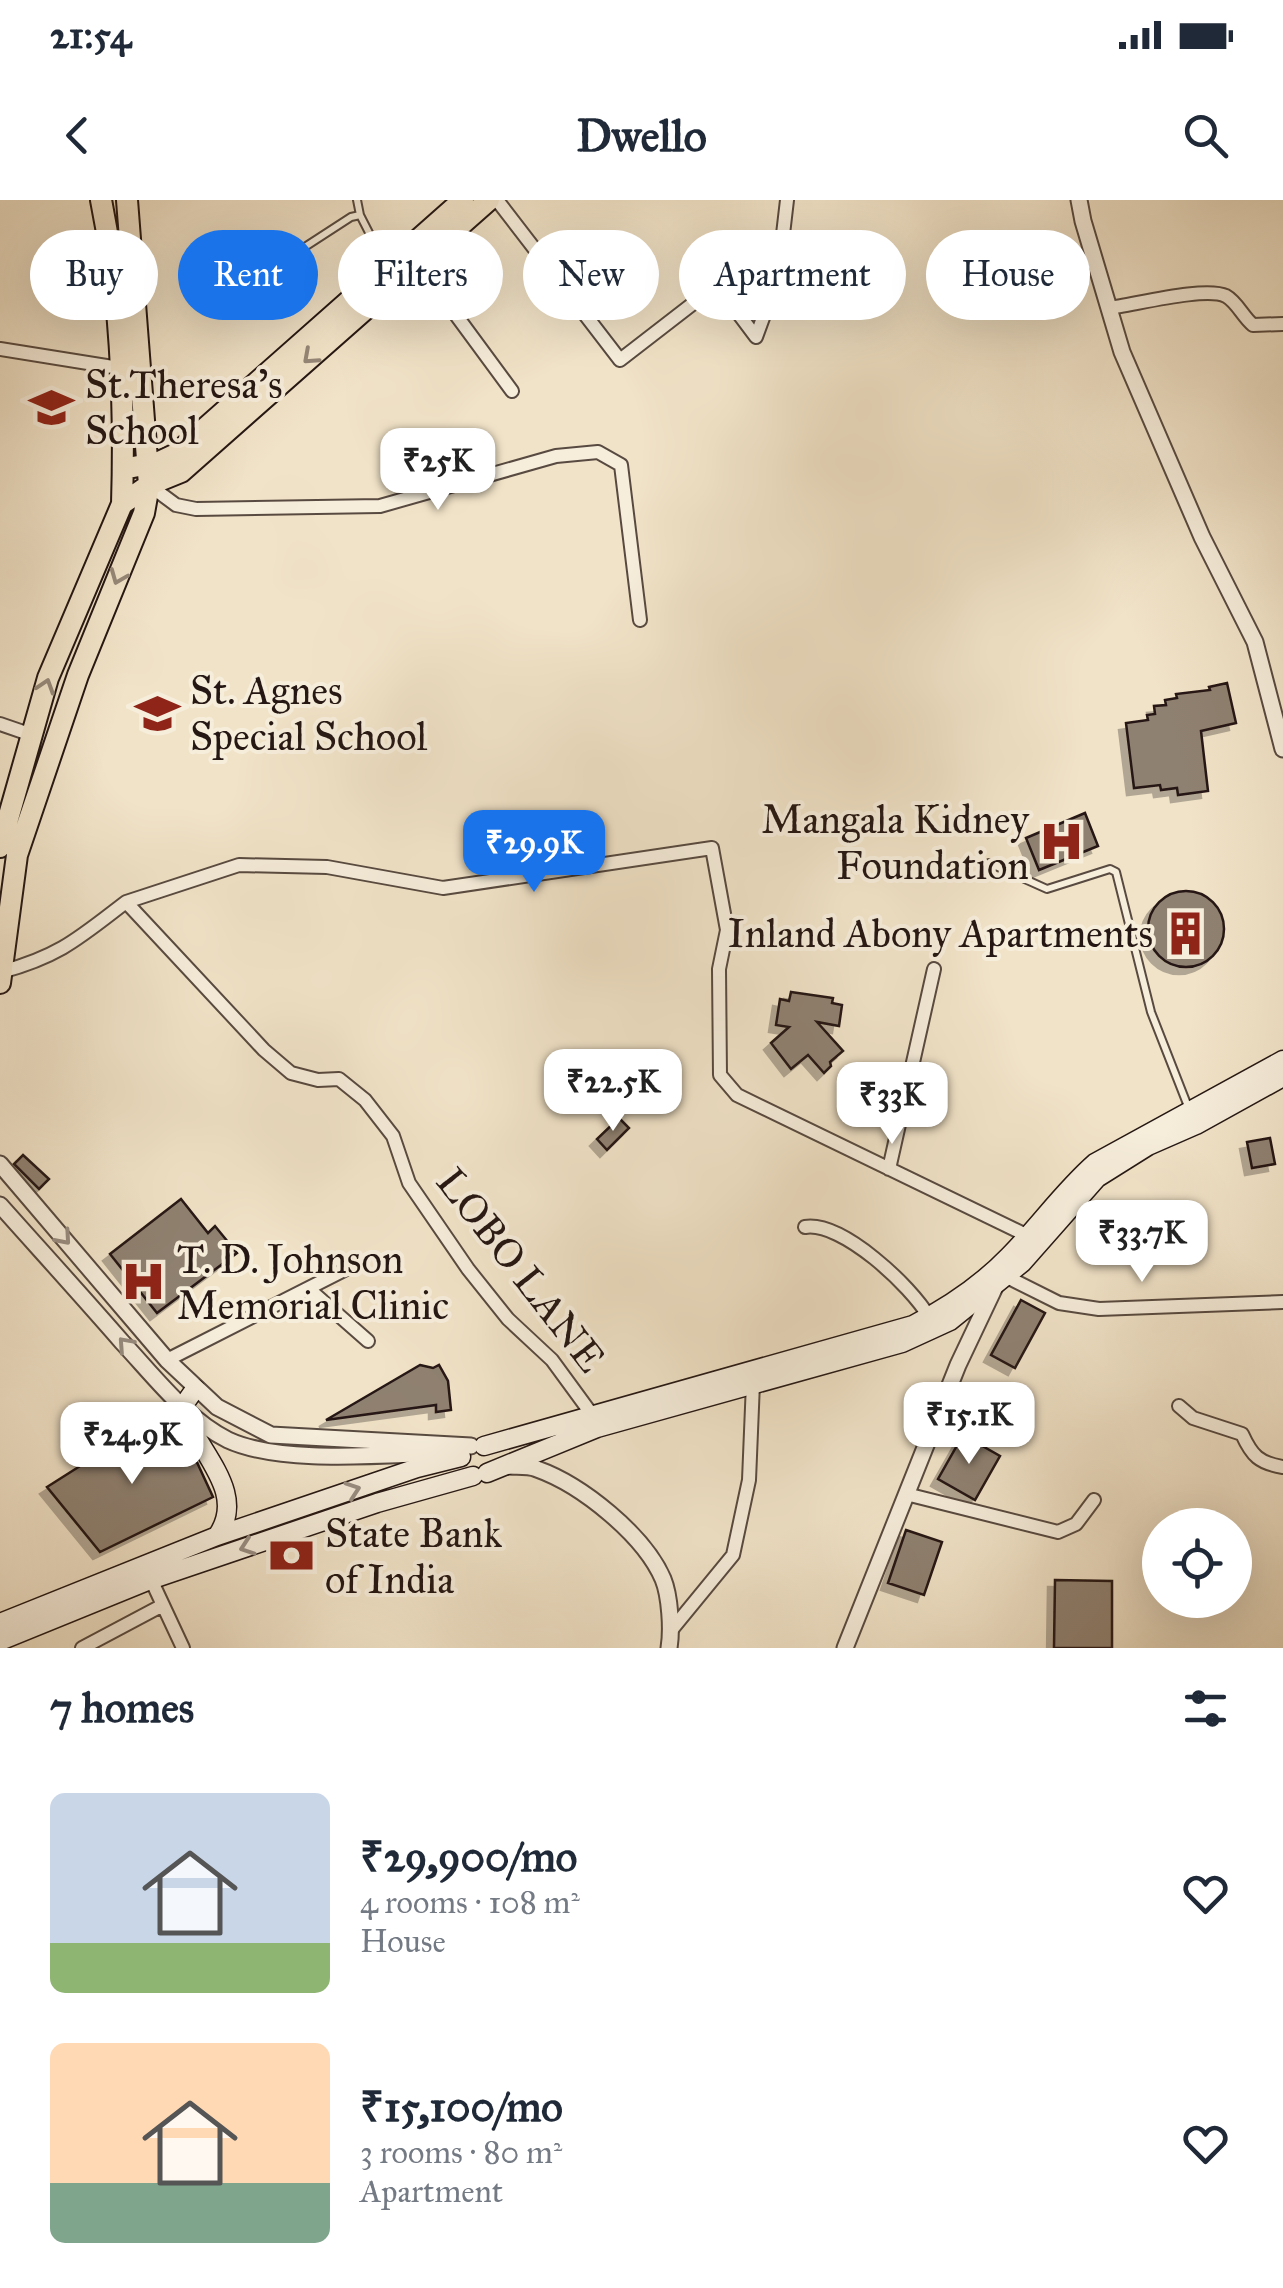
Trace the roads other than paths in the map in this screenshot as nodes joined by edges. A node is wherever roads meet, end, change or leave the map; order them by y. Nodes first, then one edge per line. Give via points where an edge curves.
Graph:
1 (101, 200) edge
2 (127, 200) edge
3 (357, 200) edge
4 (462, 200) edge
5 (489, 200) edge
6 (497, 200) edge
7 (787, 200) edge
8 (1080, 200) edge
9 (360, 216) junction
10 (368, 230) edge
11 (433, 230) edge
12 (454, 230) edge
13 (318, 238) edge
14 (1108, 308) junction
15 (341, 320) edge
16 (459, 320) edge
17 (1283, 324) edge
18 (0, 349) edge
19 (119, 368) junction
20 (512, 392) dead end
21 (123, 469) junction
22 (149, 474) junction
23 (122, 504) junction
24 (640, 620) dead end
25 (0, 724) edge
26 (32, 735) junction
27 (1283, 749) edge
28 (0, 847) edge
29 (989, 863) dead end
30 (126, 902) junction
31 (934, 969) dead end
32 (1, 972) edge
33 (0, 983) edge
34 (1283, 1060) edge
35 (1283, 1076) edge
36 (1189, 1110) junction
37 (0, 1164) edge
38 (889, 1170) junction
39 (0, 1205) edge
40 (805, 1227) dead end
41 (1028, 1236) junction
42 (360, 1262) dead end
43 (995, 1278) junction
44 (310, 1290) junction
45 (1283, 1302) edge
46 (930, 1316) junction
47 (368, 1341) dead end
48 (167, 1360) junction
49 (753, 1383) junction
50 (195, 1389) junction
51 (183, 1406) junction
52 (1179, 1406) dead end
53 (592, 1416) junction
54 (469, 1450) junction
55 (1283, 1467) edge
56 (487, 1472) junction
57 (906, 1494) junction
58 (1094, 1500) dead end
59 (217, 1536) junction
60 (147, 1572) junction
61 (163, 1606) junction
62 (0, 1623) edge
63 (669, 1640) edge
64 (0, 1641) edge
65 (82, 1648) edge
66 (183, 1648) edge
67 (844, 1648) edge

1 - 19 main road
2 - 22 main road
3 - 9 lane
4 - 11 main road
5 - 12 main road
6 - 7 street via 620,360 717,285 756,337 778,277
8 - 14 street
9 - 10 lane
9 - 13 lane
14 - 17 street via 1214,294 1226,296 1253,324
14 - 27 street via 1202,537 1255,642
15 - 22 main road via 181,472
16 - 20 street
18 - 19 street
19 - 21 main road
21 - 22 main road
21 - 23 main road
22 - 23 main road
22 - 24 street via 176,504 196,509 364,507 556,456 598,452 621,465
22 -> 32 main road via 144,512 78,675 17,854
26 -> 23 main road via 48,678
25 - 26 street
26 - 28 main road
29 - 36 lane via 1047,889 1116,872 1151,1012
30 - 32 street via 62,951
30 - 38 street via 239,865 326,867 443,888 712,848 727,930 719,969 720,1076 737,1095
30 - 53 street, LOBO LANE via 291,1073 339,1078 364,1100 393,1136 409,1183 468,1269 552,1360
31 - 38 street
32 - 33 main road
34 - 36 main road
35 - 43 main road via 1097,1178
36 - 41 main road via 1095,1163
37 -> 48 street
38 - 41 street
51 -> 39 street
40 - 46 street via 824,1227 851,1242
41 - 43 main road
42 - 44 street
43 - 45 street via 1059,1303 1099,1309
43 - 46 main road
43 - 49 main road via 950,1321 902,1343
43 - 57 street
44 - 47 street
44 - 48 street
46 - 53 main road via 882,1336
48 - 50 street
49 - 56 main road via 597,1428
49 - 63 street via 749,1480 734,1555
50 - 51 main road
50 - 54 street via 271,1435
51 - 54 street via 227,1439 262,1449
51 - 59 main road via 223,1484 228,1514
52 - 55 street via 1193,1418 1242,1434 1261,1463
53 - 54 main road
54 - 56 main road via 493,1460
54 - 56 main road via 462,1468
59 -> 54 main road
56 -> 60 main road
56 - 63 street via 535,1467 614,1516 664,1582
57 - 58 street via 1058,1532 1076,1524
57 - 67 street
59 - 60 main road
60 - 61 street
60 - 62 main road
60 - 64 main road
61 - 65 street
61 - 66 street

